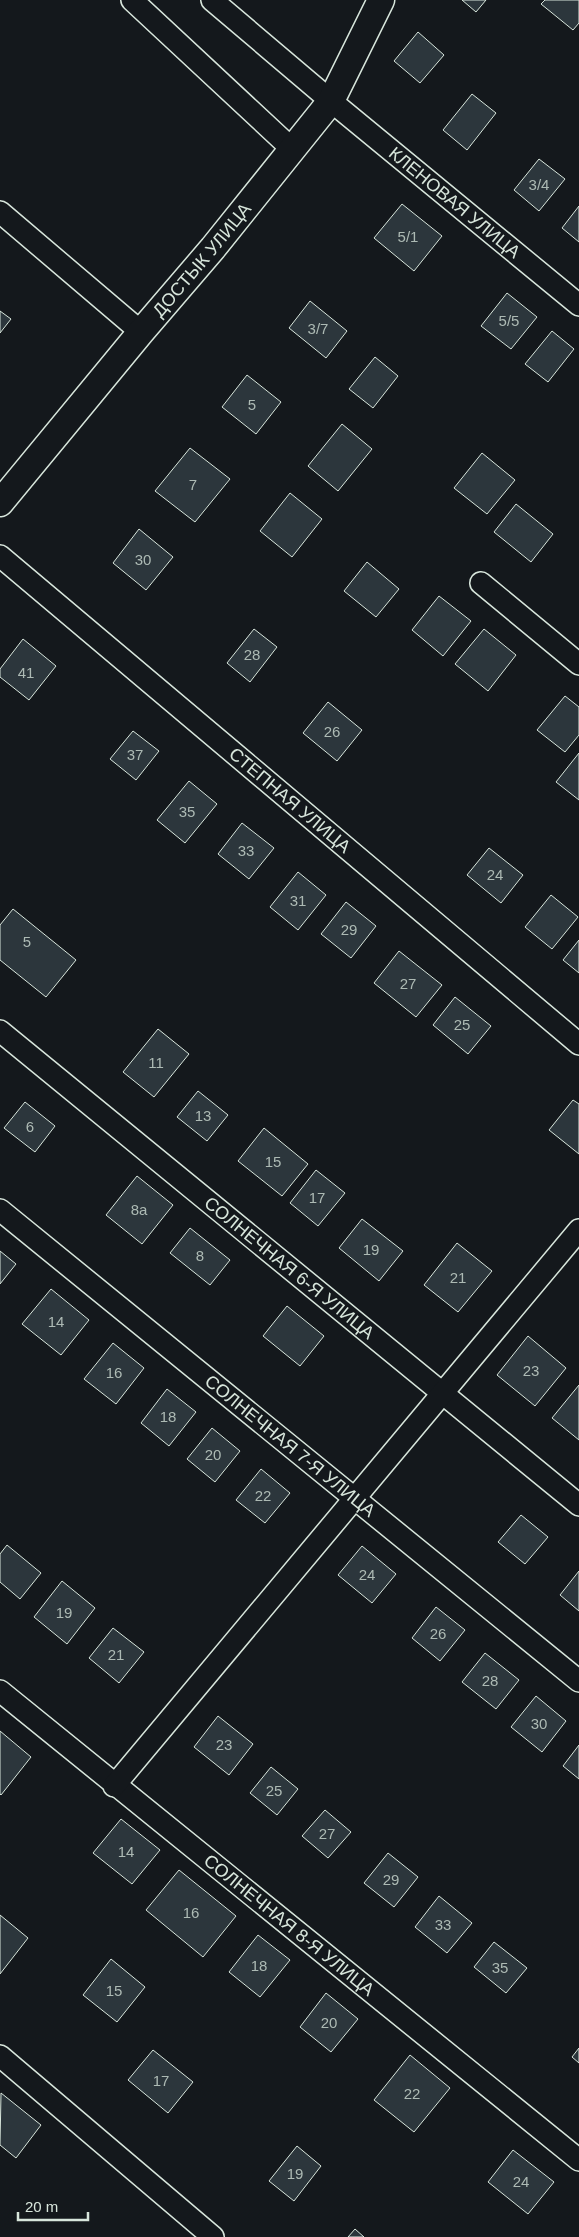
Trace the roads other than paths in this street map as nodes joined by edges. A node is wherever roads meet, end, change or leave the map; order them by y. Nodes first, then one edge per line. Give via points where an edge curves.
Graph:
1 (132, 0) edge
2 (212, 0) edge
3 (380, 0) edge
4 (331, 102) junction
5 (292, 149) junction
6 (0, 212) edge
7 (579, 304) edge
8 (141, 332) junction
9 (0, 503) edge
10 (0, 556) edge
11 (481, 583) dead end
12 (579, 664) edge
13 (0, 1031) edge
14 (579, 1044) edge
15 (0, 1210) edge
16 (579, 1230) edge
17 (442, 1393) junction
18 (354, 1499) junction
19 (579, 1505) edge
20 (579, 1681) edge
21 (0, 1692) edge
22 (114, 1786) junction
23 (0, 2056) edge
24 (579, 2160) edge
25 (214, 2237) edge

1 - 5 street
2 - 4 street, КЛЕНОВАЯ УЛИЦА
3 - 4 street, ДОСТЫК УЛИЦА
4 - 5 street, ДОСТЫК УЛИЦА
4 - 7 street, КЛЕНОВАЯ УЛИЦА
5 - 8 street, ДОСТЫК УЛИЦА
6 - 8 street
8 - 9 street, ДОСТЫК УЛИЦА
10 - 14 street, СТЕПНАЯ УЛИЦА
11 - 12 street
13 - 17 street, СОЛНЕЧНАЯ 6-Я УЛИЦА
15 - 18 street, СОЛНЕЧНАЯ 7-Я УЛИЦА
16 - 17 street
17 - 18 street
17 - 19 street, СОЛНЕЧНАЯ 6-Я УЛИЦА
18 - 20 street, СОЛНЕЧНАЯ 7-Я УЛИЦА
18 - 22 street
21 - 22 street, СОЛНЕЧНАЯ 8-Я УЛИЦА
22 - 24 street, СОЛНЕЧНАЯ 8-Я УЛИЦА
23 - 25 street

